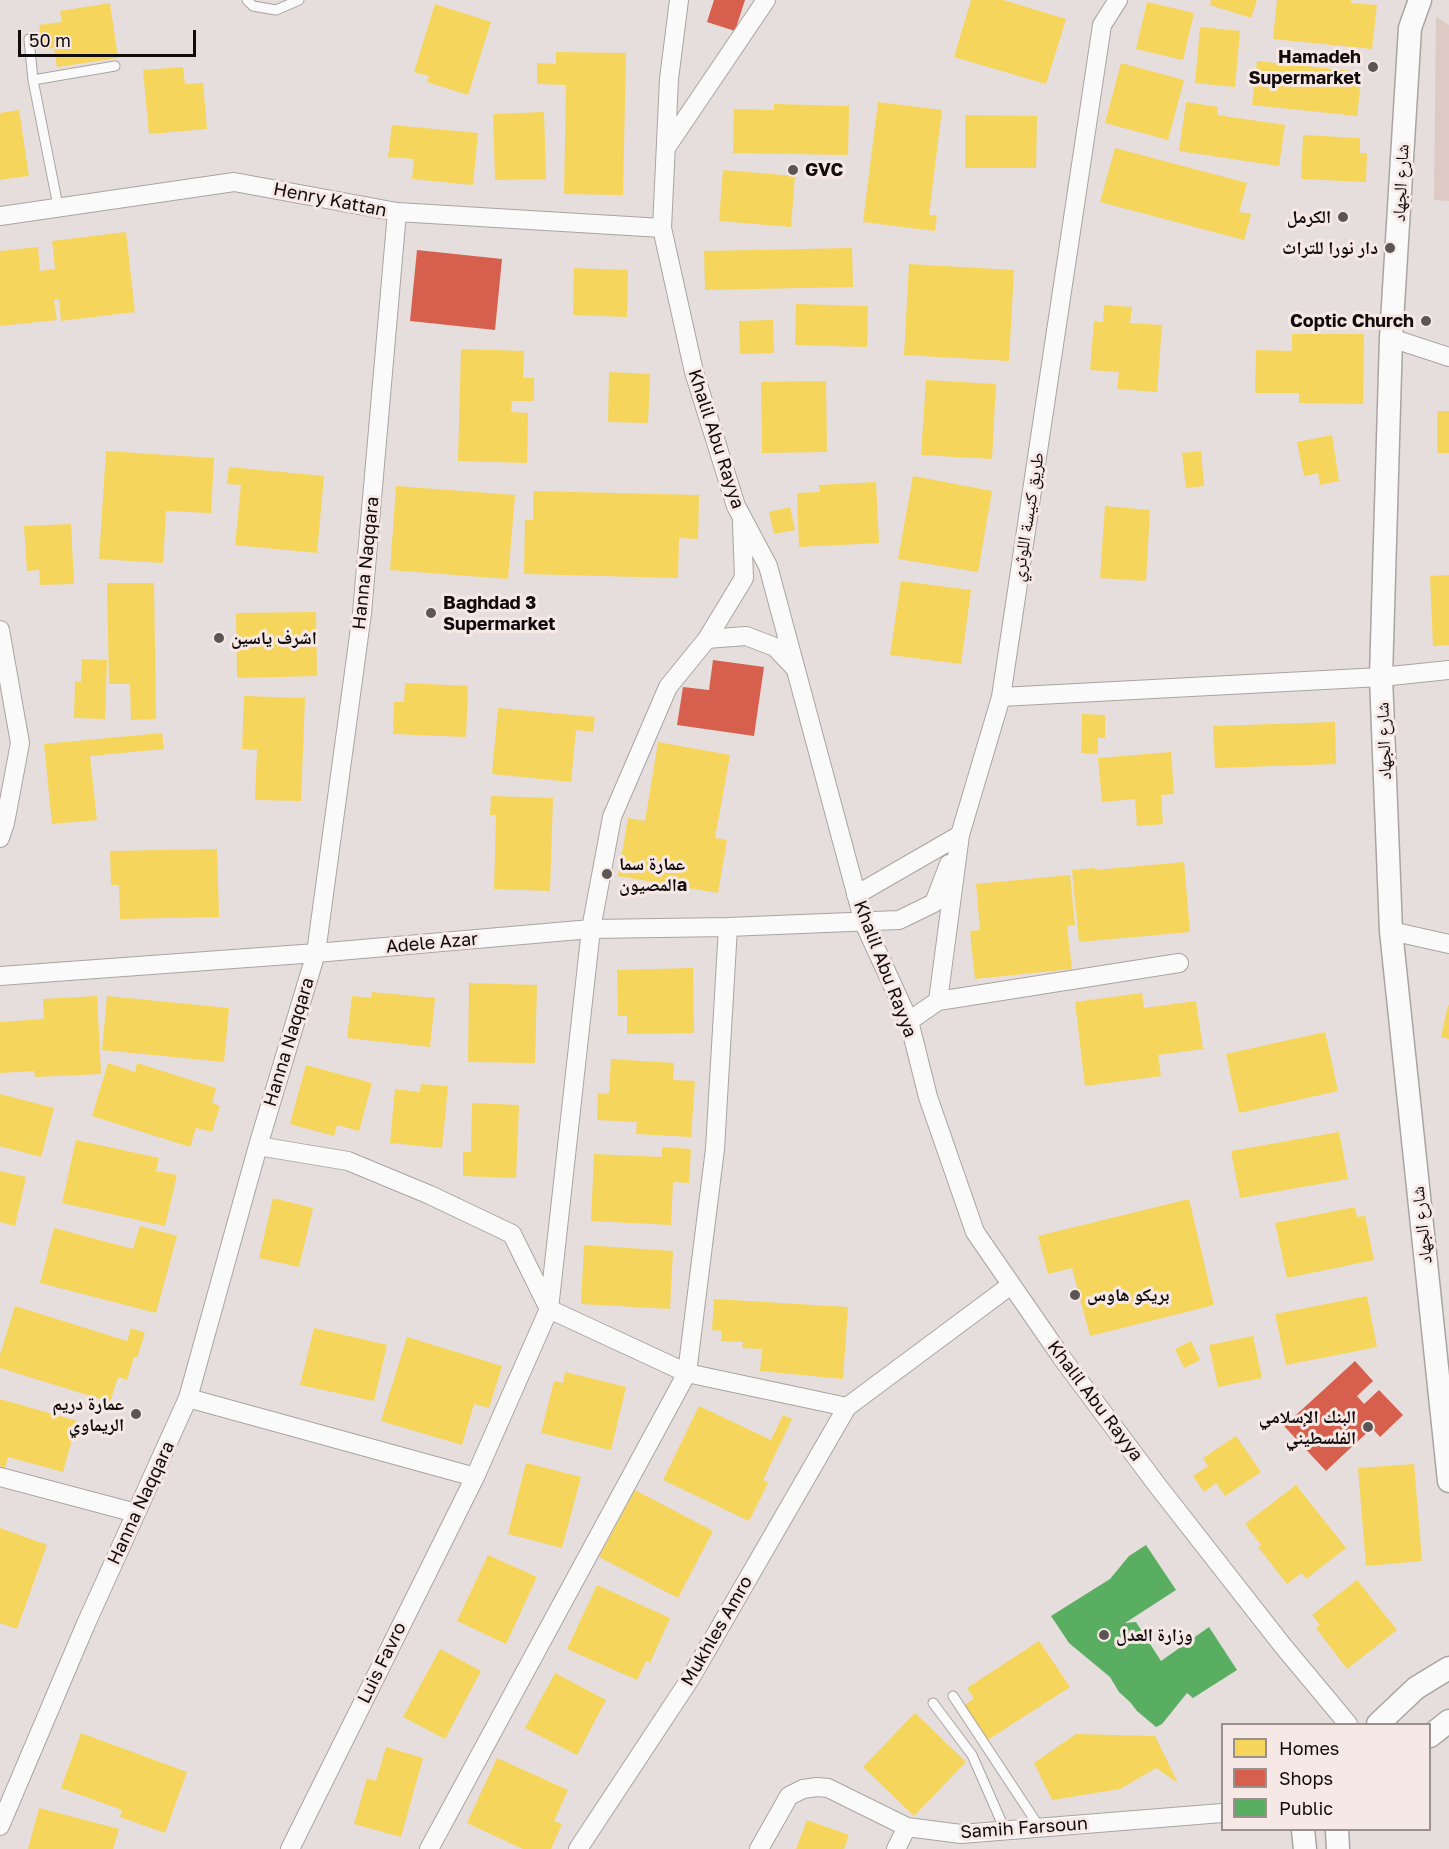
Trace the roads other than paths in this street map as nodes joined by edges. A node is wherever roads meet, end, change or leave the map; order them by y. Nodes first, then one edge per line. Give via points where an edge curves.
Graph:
1 (247, 0) edge
2 (299, 0) edge
3 (679, 0) edge
4 (766, 0) edge
5 (1118, 0) edge
6 (1420, 0) edge
7 (29, 39) dead end
8 (115, 66) dead end
9 (33, 80) junction
10 (666, 148) junction
11 (58, 206) junction
12 (398, 212) junction
13 (0, 216) edge
14 (662, 228) junction
15 (1391, 338) junction
16 (1449, 357) edge
17 (742, 518) junction
18 (0, 630) edge
19 (707, 639) junction
20 (795, 668) junction
21 (1449, 670) edge
22 (1381, 677) junction
23 (1001, 697) junction
24 (960, 835) junction
25 (0, 838) edge
26 (856, 895) junction
27 (864, 923) junction
28 (728, 927) junction
29 (591, 929) junction
30 (1391, 931) junction
31 (1449, 944) edge
32 (316, 953) junction
33 (1179, 963) dead end
34 (0, 976) edge
35 (938, 1001) junction
36 (909, 1021) junction
37 (258, 1146) junction
38 (1011, 1285) junction
39 (549, 1310) junction
40 (687, 1373) junction
41 (188, 1398) junction
42 (847, 1407) junction
43 (475, 1477) junction
44 (0, 1478) edge
45 (1449, 1481) edge
46 (136, 1513) junction
47 (1449, 1668) edge
48 (953, 1696) dead end
49 (933, 1703) dead end
50 (1449, 1721) edge
51 (1346, 1723) edge
52 (1380, 1723) edge
53 (1431, 1735) edge
54 (1221, 1813) edge
55 (0, 1826) edge
56 (907, 1827) junction
57 (1040, 1828) junction
58 (1005, 1830) junction
59 (1303, 1831) edge
60 (1337, 1831) edge
61 (290, 1849) edge
62 (429, 1849) edge
63 (578, 1849) edge
64 (759, 1849) edge
65 (896, 1849) edge
66 (1305, 1849) edge
67 (1338, 1849) edge

1 - 2 lane via 254,6 276,10
3 - 10 street, Khalil Abu Rayya via 669,79
4 - 10 street
5 - 23 street, طريق كنيسة اللوثري via 1102,25
6 - 15 street, شارع الجهاد via 1410,28
7 - 9 lane
8 - 9 lane
9 - 11 lane
10 - 14 street, Khalil Abu Rayya
11 - 12 street, Henry Kattan via 234,182
11 - 13 street, Henry Kattan
12 - 14 street, Henry Kattan
12 - 32 street, Hanna Naqqara via 362,613
14 - 17 street, Khalil Abu Rayya via 693,372
15 - 16 street
15 - 22 street, شارع الجهاد
17 - 19 street, Luis Favro via 744,578
17 - 20 street, Khalil Abu Rayya via 768,566
18 - 25 street via 21,743
19 - 20 street via 746,636 775,647
19 - 29 street, Luis Favro via 668,687 612,817
20 - 26 street, Khalil Abu Rayya
21 - 22 street
22 - 23 street
22 - 30 street, شارع الجهاد
23 - 24 street, طريق كنيسة اللوثري
24 - 26 street
24 - 27 street, Adele Azar via 934,903 899,920
24 - 35 street, طريق كنيسة اللوثري
26 - 27 street, Khalil Abu Rayya
27 - 28 street, Adele Azar
27 - 36 street, Khalil Abu Rayya
28 - 29 street, Adele Azar
28 - 40 street via 715,1149
29 - 32 street, Adele Azar
29 - 39 street, Luis Favro
30 - 31 street
30 - 45 street, شارع الجهاد
32 - 34 street, Adele Azar
32 - 37 street, Hanna Naqqara
33 - 35 street
35 - 36 street
36 - 38 street, Khalil Abu Rayya via 928,1097 975,1232
37 - 39 street via 348,1161 512,1234
37 - 41 street, Hanna Naqqara
38 - 42 street
38 - 51 street, Khalil Abu Rayya via 1157,1485
39 - 40 street
39 - 43 street, Luis Favro
40 - 42 street
40 - 62 street
41 - 43 street
41 - 46 street, Hanna Naqqara
42 - 63 street, Mukhles Amro via 690,1679
43 - 61 street, Luis Favro
44 - 46 street
46 - 55 street, Hanna Naqqara
47 - 52 street via 1416,1688
48 - 57 lane
49 - 58 lane via 972,1755
50 - 53 street
54 - 57 street, Samih Farsoun
56 - 58 street, Samih Farsoun via 961,1834
56 - 64 street, Samih Farsoun via 817,1786 789,1796
56 - 65 street
57 - 58 street, Samih Farsoun
59 - 66 street
60 - 67 street

